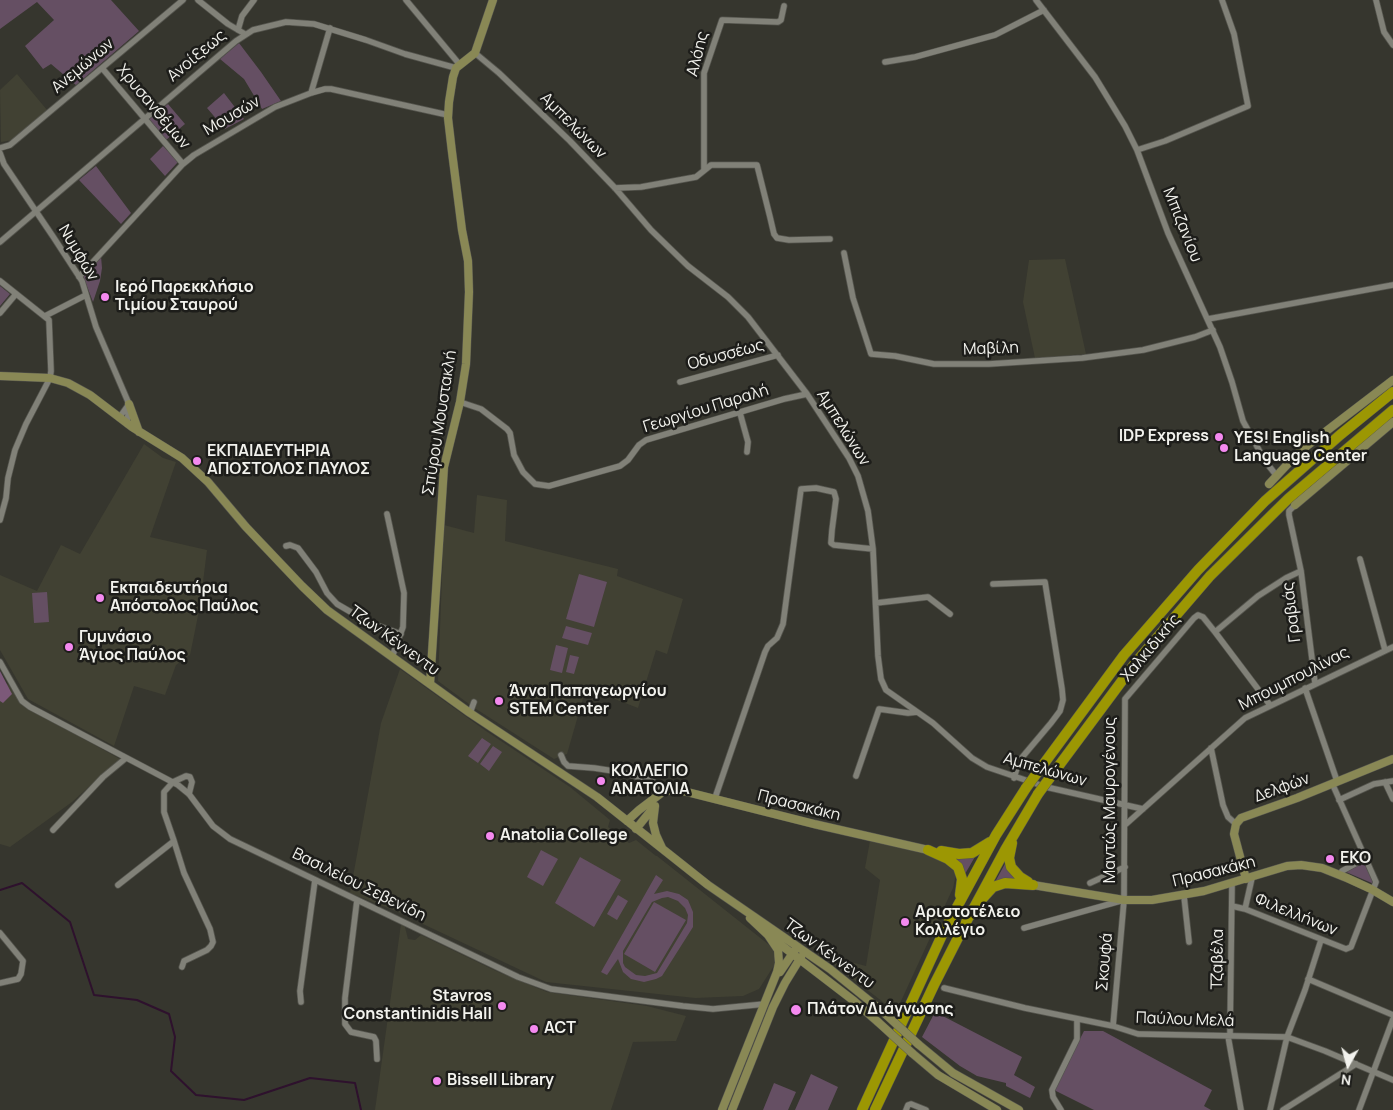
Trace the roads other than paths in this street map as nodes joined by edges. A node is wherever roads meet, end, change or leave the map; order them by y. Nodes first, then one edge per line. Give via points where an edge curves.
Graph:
1 (183, 0) edge
2 (198, 0) edge
3 (254, 0) edge
4 (406, 0) edge
5 (493, 0) edge
6 (1036, 0) edge
7 (1222, 0) edge
8 (1376, 0) edge
9 (784, 6) dead end
10 (1044, 10) junction
11 (330, 28) junction
12 (238, 30) junction
13 (245, 34) junction
14 (1393, 45) edge
15 (475, 53) junction
16 (885, 62) dead end
17 (458, 66) junction
18 (102, 68) junction
19 (311, 93) junction
20 (448, 115) junction
21 (145, 119) junction
22 (0, 148) edge
23 (1137, 150) junction
24 (0, 155) edge
25 (183, 164) junction
26 (704, 170) junction
27 (615, 188) junction
28 (36, 212) junction
29 (830, 238) dead end
30 (0, 242) edge
31 (844, 253) dead end
32 (79, 277) junction
33 (0, 281) edge
34 (1393, 285) edge
35 (16, 294) junction
36 (86, 295) junction
37 (0, 313) edge
38 (45, 316) junction
39 (1208, 319) junction
40 (1213, 330) junction
41 (778, 355) junction
42 (0, 376) edge
43 (50, 378) junction
44 (1393, 380) edge
45 (680, 382) dead end
46 (1393, 392) edge
47 (807, 394) junction
48 (460, 402) junction
49 (129, 404) junction
50 (1393, 410) edge
51 (740, 413) junction
52 (119, 418) junction
53 (1393, 422) edge
54 (127, 424) junction
55 (139, 432) junction
56 (747, 452) dead end
57 (1276, 475) junction
58 (1269, 484) dead end
59 (1295, 505) joint
60 (387, 514) dead end
61 (0, 520) edge
62 (286, 546) dead end
63 (873, 549) junction
64 (1360, 559) dead end
65 (1301, 571) junction
66 (993, 584) dead end
67 (876, 603) junction
68 (950, 614) dead end
69 (1215, 632) junction
70 (401, 634) junction
71 (1393, 647) edge
72 (1384, 650) junction
73 (392, 657) junction
74 (0, 662) edge
75 (1315, 683) junction
76 (430, 684) junction
77 (1305, 688) junction
78 (1125, 699) joint
79 (474, 702) dead end
80 (1270, 705) junction
81 (917, 712) junction
82 (470, 713) junction
83 (1211, 748) junction
84 (561, 755) dead end
85 (126, 758) junction
86 (1393, 759) edge
87 (856, 776) dead end
88 (1014, 778) junction
89 (1393, 780) edge
90 (173, 782) junction
91 (1334, 782) junction
92 (1386, 782) junction
93 (662, 793) junction
94 (189, 794) junction
95 (715, 798) junction
96 (1393, 799) edge
97 (1339, 800) junction
98 (1125, 805) junction
99 (655, 806) junction
100 (1144, 809) junction
101 (627, 821) junction
102 (1236, 824) junction
103 (1125, 826) junction
104 (636, 828) junction
105 (1017, 829) junction
106 (53, 830) dead end
107 (996, 835) junction
108 (174, 841) junction
109 (663, 850) junction
110 (928, 850) junction
111 (1366, 858) junction
112 (1125, 867) junction
113 (1340, 875) junction
114 (1249, 879) junction
115 (315, 880) junction
116 (1090, 883) dead end
117 (1232, 884) junction
118 (118, 885) dead end
119 (1034, 885) junction
120 (1374, 890) junction
121 (1184, 896) junction
122 (357, 900) junction
123 (1124, 900) junction
124 (1393, 902) edge
125 (957, 906) junction
126 (1232, 906) junction
127 (741, 909) junction
128 (1246, 909) junction
129 (971, 911) junction
130 (1024, 928) dead end
131 (0, 934) edge
132 (768, 935) junction
133 (1320, 940) junction
134 (1189, 942) dead end
135 (797, 946) junction
136 (805, 952) junction
137 (792, 955) junction
138 (799, 960) junction
139 (182, 967) dead end
140 (1308, 979) junction
141 (0, 983) edge
142 (772, 985) junction
143 (944, 988) dead end
144 (302, 1002) dead end
145 (765, 1004) junction
146 (1393, 1015) edge
147 (1077, 1019) junction
148 (1393, 1019) edge
149 (1113, 1026) junction
150 (1229, 1036) junction
151 (1287, 1037) junction
152 (376, 1059) dead end
153 (1356, 1064) junction
154 (1373, 1072) junction
155 (877, 1075) junction
156 (1393, 1080) edge
157 (884, 1092) junction
158 (722, 1110) edge
159 (732, 1110) edge
160 (857, 1110) edge
161 (862, 1110) edge
162 (875, 1110) edge
163 (880, 1110) edge
164 (906, 1110) edge
165 (926, 1110) edge
166 (997, 1110) edge
167 (1019, 1110) edge
168 (1061, 1110) edge
169 (1241, 1110) edge
170 (1270, 1110) edge
171 (1283, 1110) edge
172 (1359, 1110) edge

1 - 18 street, Ανεμώνων
2 - 12 street
3 - 12 street via 242,16
4 - 17 street
5 - 15 main road
6 - 10 street, Μπιζανίου
7 - 23 street via 1234,34 1248,106
8 - 14 street via 1384,32
9 - 26 street, Αλόης via 782,20 778,22 722,20 704,73
10 - 16 street via 995,35
10 - 23 street, Μπιζανίου via 1095,78
11 - 13 street, Ανοίξεως via 305,22 286,22
11 - 17 street, Ανοίξεως via 400,53
11 - 19 street
12 - 13 street
13 - 21 street, Ανοίξεως
15 - 17 main road
15 - 27 street, Αμπελώνων via 499,72
17 - 20 main road, Σπύρου Μουστακλή
18 - 21 street, Χρυσανθέμων
18 - 22 street, Ανεμώνων via 10,145
19 - 20 street, Μουσών via 325,89 342,91
19 - 25 street, Μουσών via 264,113
20 - 48 main road, Σπύρου Μουστακλή via 469,268 466,357
21 - 25 street, Χρυσανθέμων
21 - 28 street, Ανοίξεως
23 - 39 street, Μπιζανίου via 1168,233
24 - 28 street, Νυμφών
25 - 32 street, Μουσών
26 - 27 street via 696,178
26 - 29 street via 719,164 759,166 762,190 777,238
27 - 41 street, Αμπελώνων via 688,266 748,316
28 - 30 street, Ανοίξεως
28 - 32 street, Νυμφών
31 - 40 street, Μαβίλη via 853,298 871,354 934,364 1082,358 1143,350
32 - 36 street, Νυμφών
33 - 35 street
34 - 39 street
35 - 37 street
35 - 38 street
36 - 38 street
36 - 49 street, Νυμφών
38 - 43 street via 50,322
39 - 40 street, Μπιζανίου
40 - 57 street, Μπιζανίου via 1243,421
41 - 45 street, Οδυσσέως
41 - 47 street, Αμπελώνων
42 - 43 main road, Τζων Κέννεντυ
43 - 52 main road, Τζων Κέννεντυ via 85,392
43 - 61 street via 19,441
44 - 57 main road via 1306,447
46 - 107 highway, bridge via 1276,492 1198,570 1124,655 1036,773
47 - 51 street, Γεωργίου Παραλή
47 - 63 street, Αμπελώνων via 858,476 868,511
48 - 51 street, Γεωργίου Παραλή via 481,409 507,429 523,472 535,484 546,486 620,466 646,440
48 - 76 main road, Σπύρου Μουστακλή via 444,467
49 - 52 street
49 - 54 street
49 - 55 main road
50 - 105 highway, bridge via 1289,498 1210,576 1136,662 1038,794
51 - 56 street via 748,442
52 - 54 main road, Τζων Κέννεντυ
53 - 59 main road
54 - 55 main road, Τζων Κέννεντυ
55 - 73 main road, Τζων Κέννεντυ via 188,463 311,595
57 - 58 main road
59 - 65 street, Γραβιάς via 1289,514
60 - 70 street via 404,593
62 - 70 street via 298,548 337,604 368,622
63 - 67 street, Αμπελώνων
63 - 95 street via 834,545 834,492 801,489 783,624 777,638 765,652
64 - 72 street
65 - 69 street via 1258,596
65 - 75 street, Γραβιάς
66 - 88 street via 1045,582 1062,689 1060,711 1018,763
67 - 68 street via 928,596
67 - 81 street, Αμπελώνων via 881,680 886,690
69 - 78 street, Χαλκιδικής via 1198,615
69 - 80 street
70 - 73 street
71 - 72 street, Μπουμπουλίνας
72 - 75 street, Μπουμπουλίνας
73 - 76 main road, Τζων Κέννεντυ
74 - 85 street, Βασιλείου Σεβενίδη via 22,700 30,707
75 - 77 street, Μπουμπουλίνας
76 - 82 main road, Τζων Κέννεντυ
77 - 80 street, Μπουμπουλίνας
77 - 91 street
78 - 98 street, Μαντώς Μαυρογένους
79 - 82 street
80 - 83 street, Μπουμπουλίνας via 1245,718
81 - 87 street via 879,709
81 - 88 street, Αμπελώνων via 977,762
82 - 101 main road, Τζων Κέννεντυ via 575,782
83 - 100 street, Μπουμπουλίνας
83 - 102 street via 1223,805 1228,818
84 - 93 street, Πρασακάκη via 568,766 620,772 652,782
85 - 90 street, Βασιλείου Σεβενίδη
85 - 106 street
86 - 91 main road, Δελφών
88 - 98 street, Αμπελώνων
89 - 92 street
90 - 94 street, Βασιλείου Σεβενίδη
90 - 94 street via 183,776 190,777 193,784
90 - 108 street via 164,792 163,801
91 - 97 street
91 - 102 main road, Δελφών via 1243,817
92 - 96 street
92 - 97 street
93 - 95 main road, Πρασακάκη via 686,791
93 - 99 main road
93 - 101 main road
94 - 115 street, Βασιλείου Σεβενίδη via 204,816 225,837
95 - 110 main road, Πρασακάκη
97 - 111 street
98 - 100 street, Αμπελώνων
98 - 103 street, Μαντώς Μαυρογένους
99 - 104 main road
99 - 109 main road via 653,823
100 - 103 street, Μπουμπουλίνας
101 - 104 main road, Τζων Κέννεντυ
102 - 114 main road via 1234,837
103 - 112 street, Μαντώς Μαυρογένους
104 - 109 main road, Τζων Κέννεντυ
105 - 119 highway via 1010,849 1010,863 1017,875
105 - 129 highway
107 - 110 highway via 972,853
107 - 125 highway
108 - 118 street
108 - 139 street via 213,942 207,950 184,961
109 - 127 main road, Τζων Κέννεντυ
110 - 125 highway via 948,858 958,867 962,883
111 - 113 street
111 - 120 street via 1376,882
112 - 116 street
112 - 123 street, Μαντώς Μαυρογένους
113 - 114 main road, Πρασακάκη via 1318,867 1297,865
113 - 120 main road, Πρασακάκη
114 - 117 main road, Πρασακάκη
114 - 128 street via 1251,886
115 - 122 street, Βασιλείου Σεβενίδη
115 - 144 street via 300,991
117 - 121 main road, Πρασακάκη
117 - 126 street, Τζαβέλα
119 - 123 main road, Πρασακάκη
119 - 129 highway via 1012,882 998,885
120 - 124 main road, Πρασακάκη
120 - 133 street, Φιλελλήνων via 1351,947 1348,949
121 - 123 main road, Πρασακάκη
121 - 134 street
122 - 145 street, Βασιλείου Σεβενίδη via 512,975 551,989 709,1009
122 - 152 street via 345,998 345,1024 351,1032 374,1037
123 - 130 street
123 - 149 street, Σκουφά
125 - 155 highway
126 - 128 street, Φιλελλήνων
126 - 150 street, Τζαβέλα
127 - 132 main road, Τζων Κέννεντυ
127 - 135 main road, Τζων Κέννεντυ
128 - 133 street, Φιλελλήνων
129 - 157 highway
131 - 141 street via 23,961 18,978
132 - 137 main road, Τζων Κέννεντυ
132 - 142 main road via 779,954
133 - 140 street
135 - 136 main road, Τζων Κέννεντυ
135 - 137 main road
136 - 138 main road
136 - 167 main road, Τζων Κέννεντυ, bridge via 882,1011 938,1062
137 - 138 main road, Τζων Κέννεντυ
137 - 142 main road
138 - 159 main road via 773,1007
138 - 166 main road, Τζων Κέννεντυ, bridge via 854,1001 938,1075
140 - 146 street
140 - 151 street
142 - 145 main road
143 - 147 street, Παύλου Μελά
145 - 158 main road
147 - 149 street, Παύλου Μελά
147 - 168 street via 1077,1039 1052,1090
148 - 154 street
149 - 150 street, Παύλου Μελά via 1152,1035
150 - 151 street, Παύλου Μελά
150 - 169 street, Τζαβέλα
151 - 153 street, Παύλου Μελά
151 - 170 street
153 - 154 street, Παύλου Μελά
153 - 171 street
154 - 156 street, Παύλου Μελά
154 - 172 street
155 - 160 highway
155 - 161 highway
157 - 162 highway
157 - 163 highway
164 - 165 street via 911,1104

